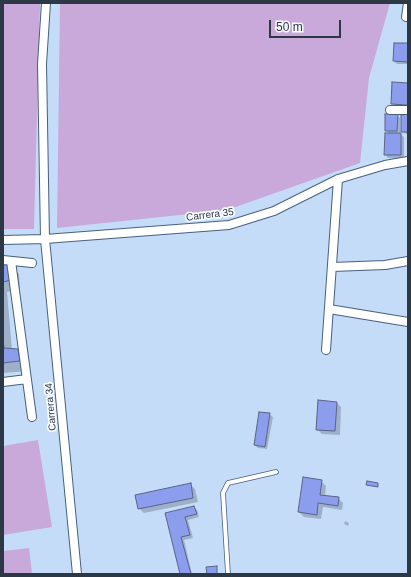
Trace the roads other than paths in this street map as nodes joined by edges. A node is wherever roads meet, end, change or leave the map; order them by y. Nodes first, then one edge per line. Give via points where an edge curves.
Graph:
1 (46, 3) edge
2 (408, 3) edge
3 (407, 17) edge
4 (390, 110) dead end
5 (408, 110) edge
6 (408, 161) edge
7 (408, 168) edge
8 (338, 179) junction
9 (45, 239) junction
10 (3, 240) edge
11 (7, 261) edge
12 (408, 261) edge
13 (32, 263) dead end
14 (332, 267) junction
15 (329, 309) junction
16 (408, 322) edge
17 (326, 350) dead end
18 (27, 379) junction
19 (3, 382) edge
20 (32, 417) dead end
21 (276, 472) dead end
22 (77, 574) edge
23 (228, 574) edge

1 - 9 street, Carrera 34 via 42,64
2 - 3 street
4 - 5 street
6 - 7 street
6 - 8 street, Carrera 35 via 384,165
8 - 9 street, Carrera 35 via 274,211 229,225
8 - 14 street
9 - 10 street, Carrera 35
9 - 22 street, Carrera 34
11 - 13 street
11 - 18 street
12 - 14 street via 385,265
14 - 15 street
15 - 16 street
15 - 17 street
18 - 19 street
18 - 20 street
21 - 23 lane via 228,483 223,493

